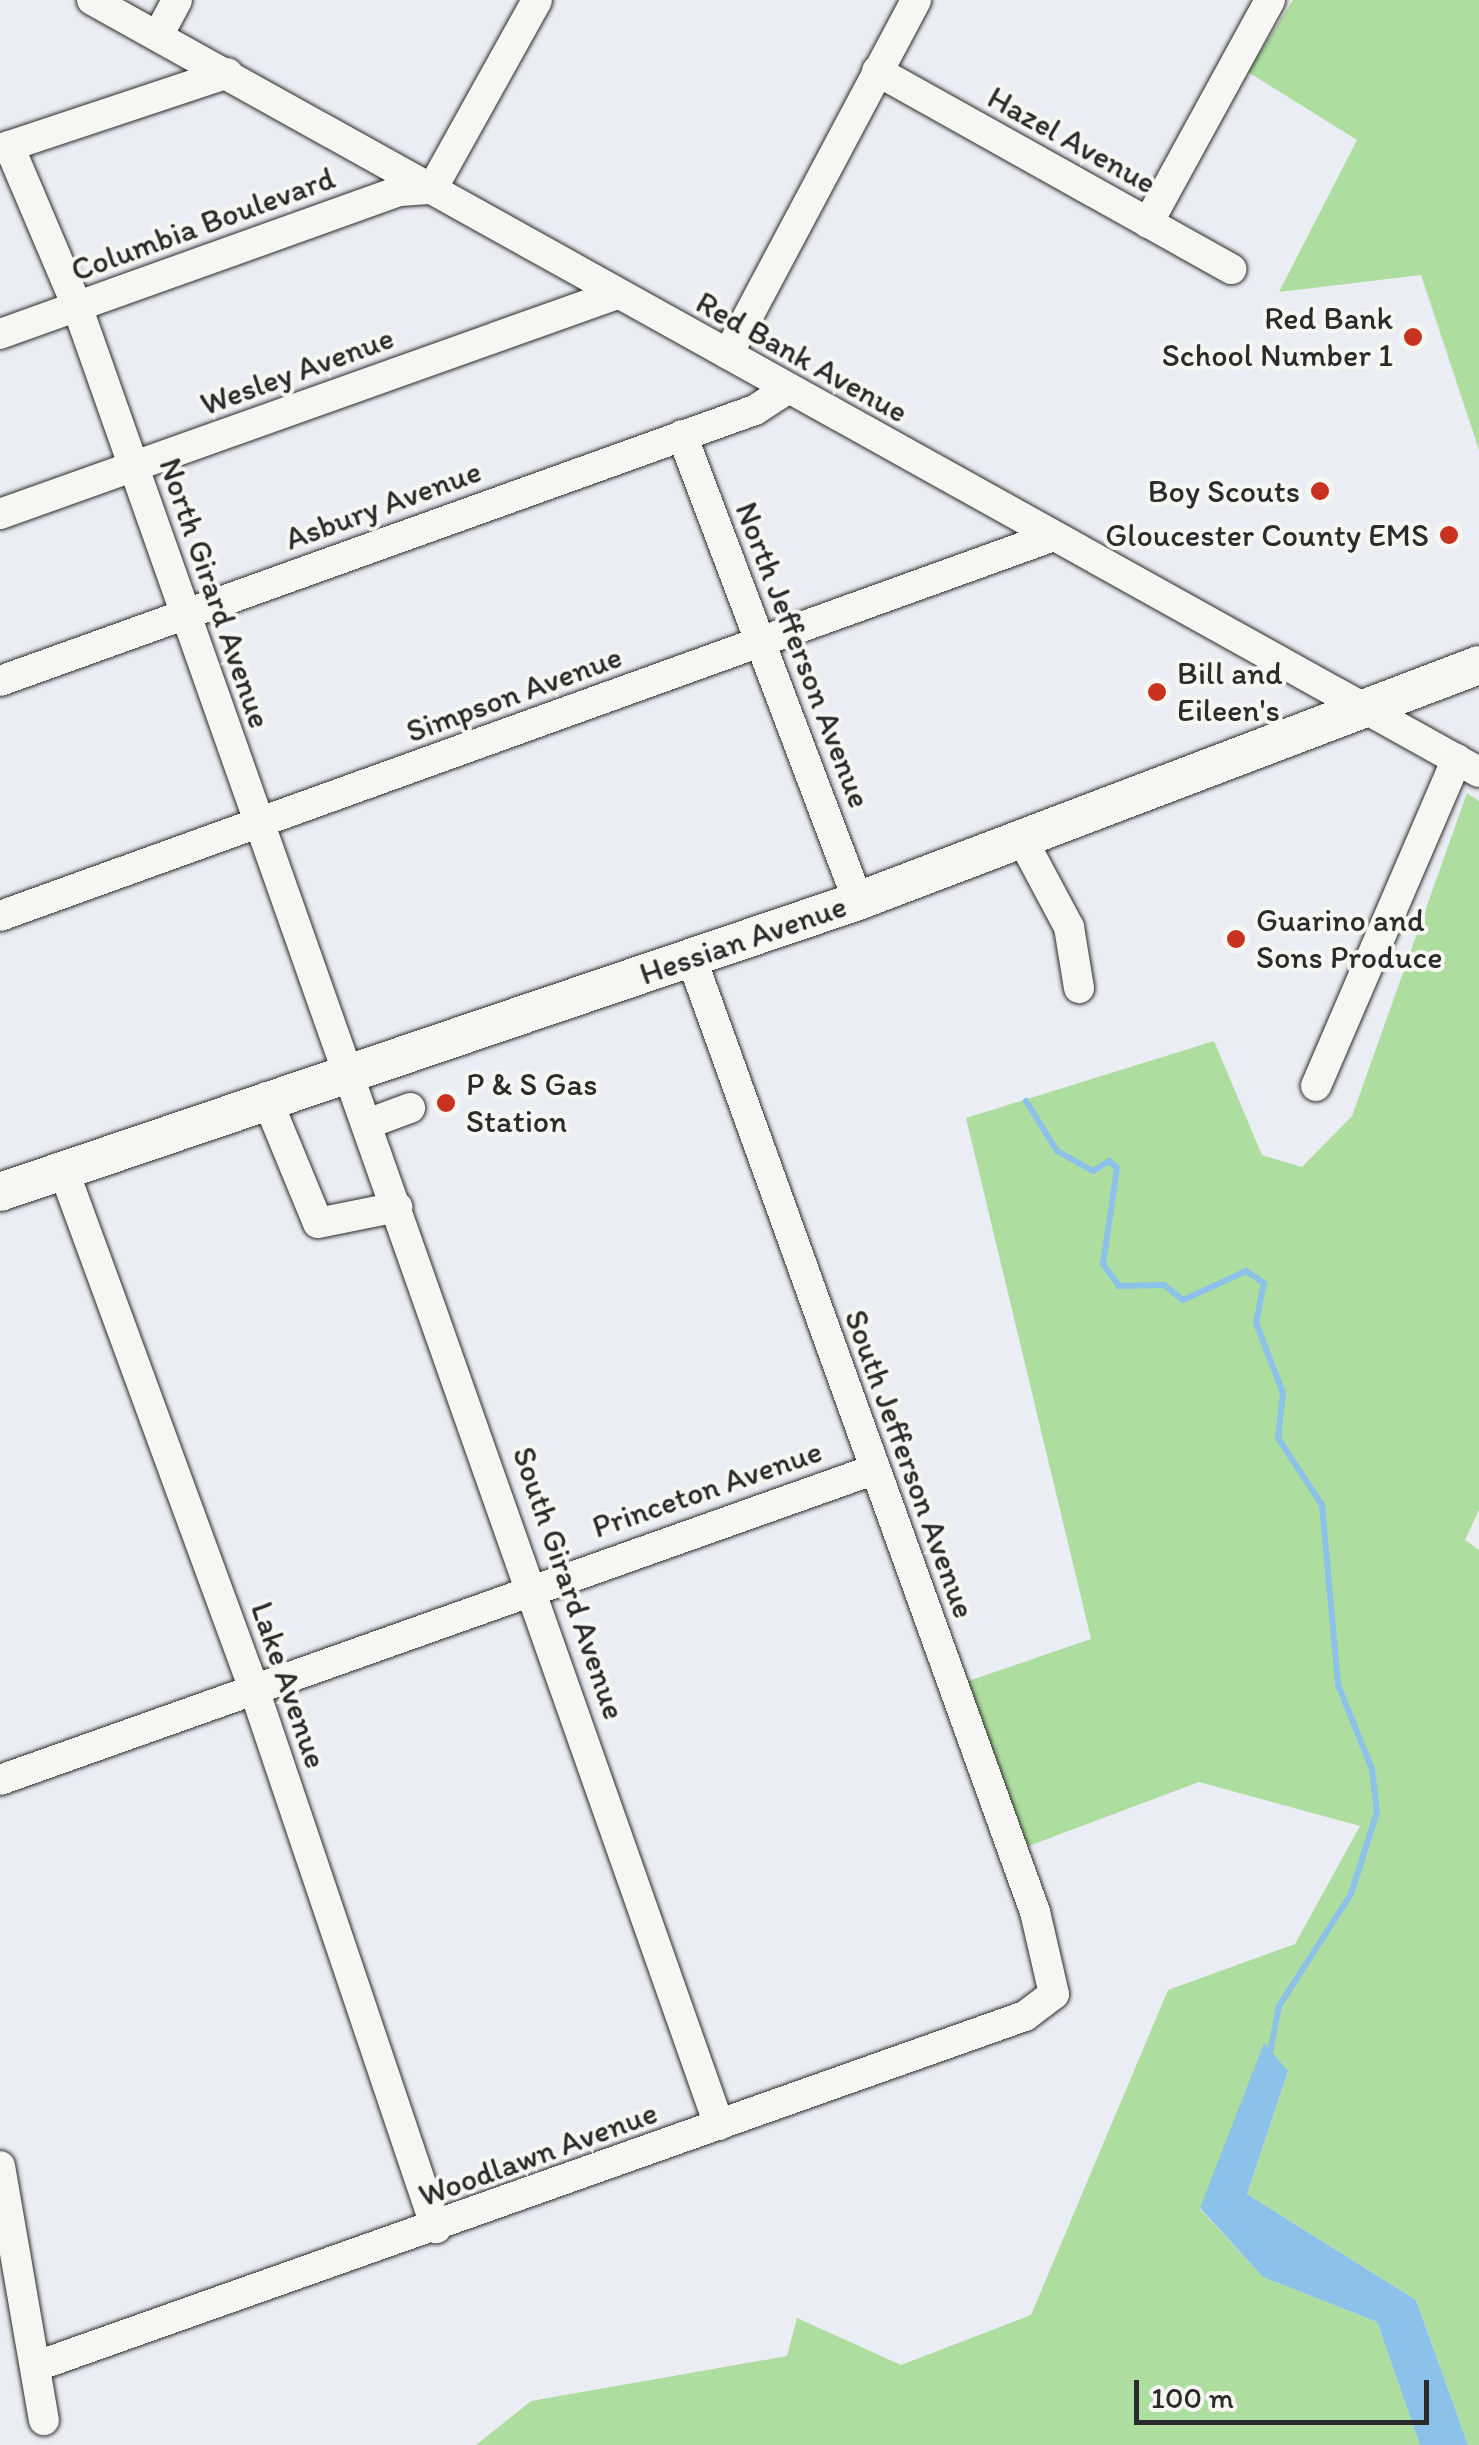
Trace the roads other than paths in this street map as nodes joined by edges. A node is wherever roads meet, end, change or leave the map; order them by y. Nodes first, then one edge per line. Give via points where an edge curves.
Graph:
1 (92, 0) edge
2 (177, 0) edge
3 (537, 0) edge
4 (916, 0) edge
5 (1270, 0) edge
6 (159, 34) junction
7 (877, 71) junction
8 (228, 73) junction
9 (4, 148) edge
10 (432, 189) junction
11 (1148, 223) junction
12 (1232, 270) dead end
13 (617, 294) junction
14 (77, 306) junction
15 (0, 334) edge
16 (728, 354) junction
17 (786, 390) junction
18 (682, 435) junction
19 (134, 466) junction
20 (0, 514) edge
21 (1051, 537) junction
22 (183, 613) junction
23 (763, 642) junction
24 (1479, 666) edge
25 (0, 682) edge
26 (1368, 709) junction
27 (1468, 765) edge
28 (260, 822) junction
29 (1022, 839) junction
30 (858, 901) junction
31 (0, 916) edge
32 (692, 960) junction
33 (1079, 988) dead end
34 (346, 1068) junction
35 (1316, 1086) dead end
36 (266, 1096) junction
37 (410, 1108) dead end
38 (367, 1124) junction
39 (63, 1169) junction
40 (0, 1192) edge
41 (397, 1207) junction
42 (873, 1470) junction
43 (534, 1584) junction
44 (256, 1692) junction
45 (0, 1780) edge
46 (1054, 1994) joint
47 (719, 2125) junction
48 (0, 2166) edge
49 (436, 2228) junction
50 (7, 2252) edge
51 (37, 2366) junction
52 (44, 2420) dead end

1 - 6 street, Red Bank Avenue
2 - 6 street
3 - 10 street
4 - 7 street
5 - 11 street
6 - 8 street, Red Bank Avenue
7 - 11 street, Hazel Avenue
7 - 16 street
8 - 9 street
8 - 10 street, Red Bank Avenue
9 - 14 street, North Girard Avenue
10 - 13 street, Red Bank Avenue
10 - 14 street, Columbia Boulevard via 400,190
11 - 12 street, Hazel Avenue
13 - 16 street, Red Bank Avenue
13 - 19 street, Wesley Avenue
14 - 15 street, Columbia Boulevard
14 - 19 street, North Girard Avenue
16 - 17 street, Red Bank Avenue
17 - 18 street, Asbury Avenue
17 - 21 street, Red Bank Avenue
18 - 22 street, Asbury Avenue
18 - 23 street, North Jefferson Avenue
19 - 20 street, Wesley Avenue
19 - 22 street, North Girard Avenue
21 - 23 street, Simpson Avenue
21 - 26 street, Red Bank Avenue
22 - 25 street, Asbury Avenue
22 - 28 street, North Girard Avenue
23 - 28 street, Simpson Avenue
23 - 30 street, North Jefferson Avenue
24 - 26 main road, Hessian Avenue
26 - 27 street, Red Bank Avenue
26 - 29 main road, Hessian Avenue
27 - 35 street
28 - 31 street, Simpson Avenue
28 - 34 street, North Girard Avenue
29 - 30 main road, Hessian Avenue
29 - 33 street via 1070,927
30 - 32 main road, Hessian Avenue
32 - 34 main road, Hessian Avenue
32 - 42 street, South Jefferson Avenue
34 - 36 main road, Hessian Avenue
34 - 38 street, South Girard Avenue
36 - 39 main road, Hessian Avenue
36 - 41 street via 318,1223
37 - 38 street
38 - 41 street, South Girard Avenue
39 - 40 main road, Hessian Avenue
39 - 44 street, Lake Avenue
41 - 43 street, South Girard Avenue
42 - 43 street, Princeton Avenue
42 - 46 street, South Jefferson Avenue via 1035,1912
43 - 44 street, Princeton Avenue
43 - 47 street, South Girard Avenue
44 - 45 street, Princeton Avenue
44 - 49 street, Lake Avenue
46 - 47 street, Woodlawn Avenue via 1025,2016
47 - 49 street, Woodlawn Avenue
48 - 50 street
49 - 51 street, Woodlawn Avenue
50 - 51 street
51 - 52 street

